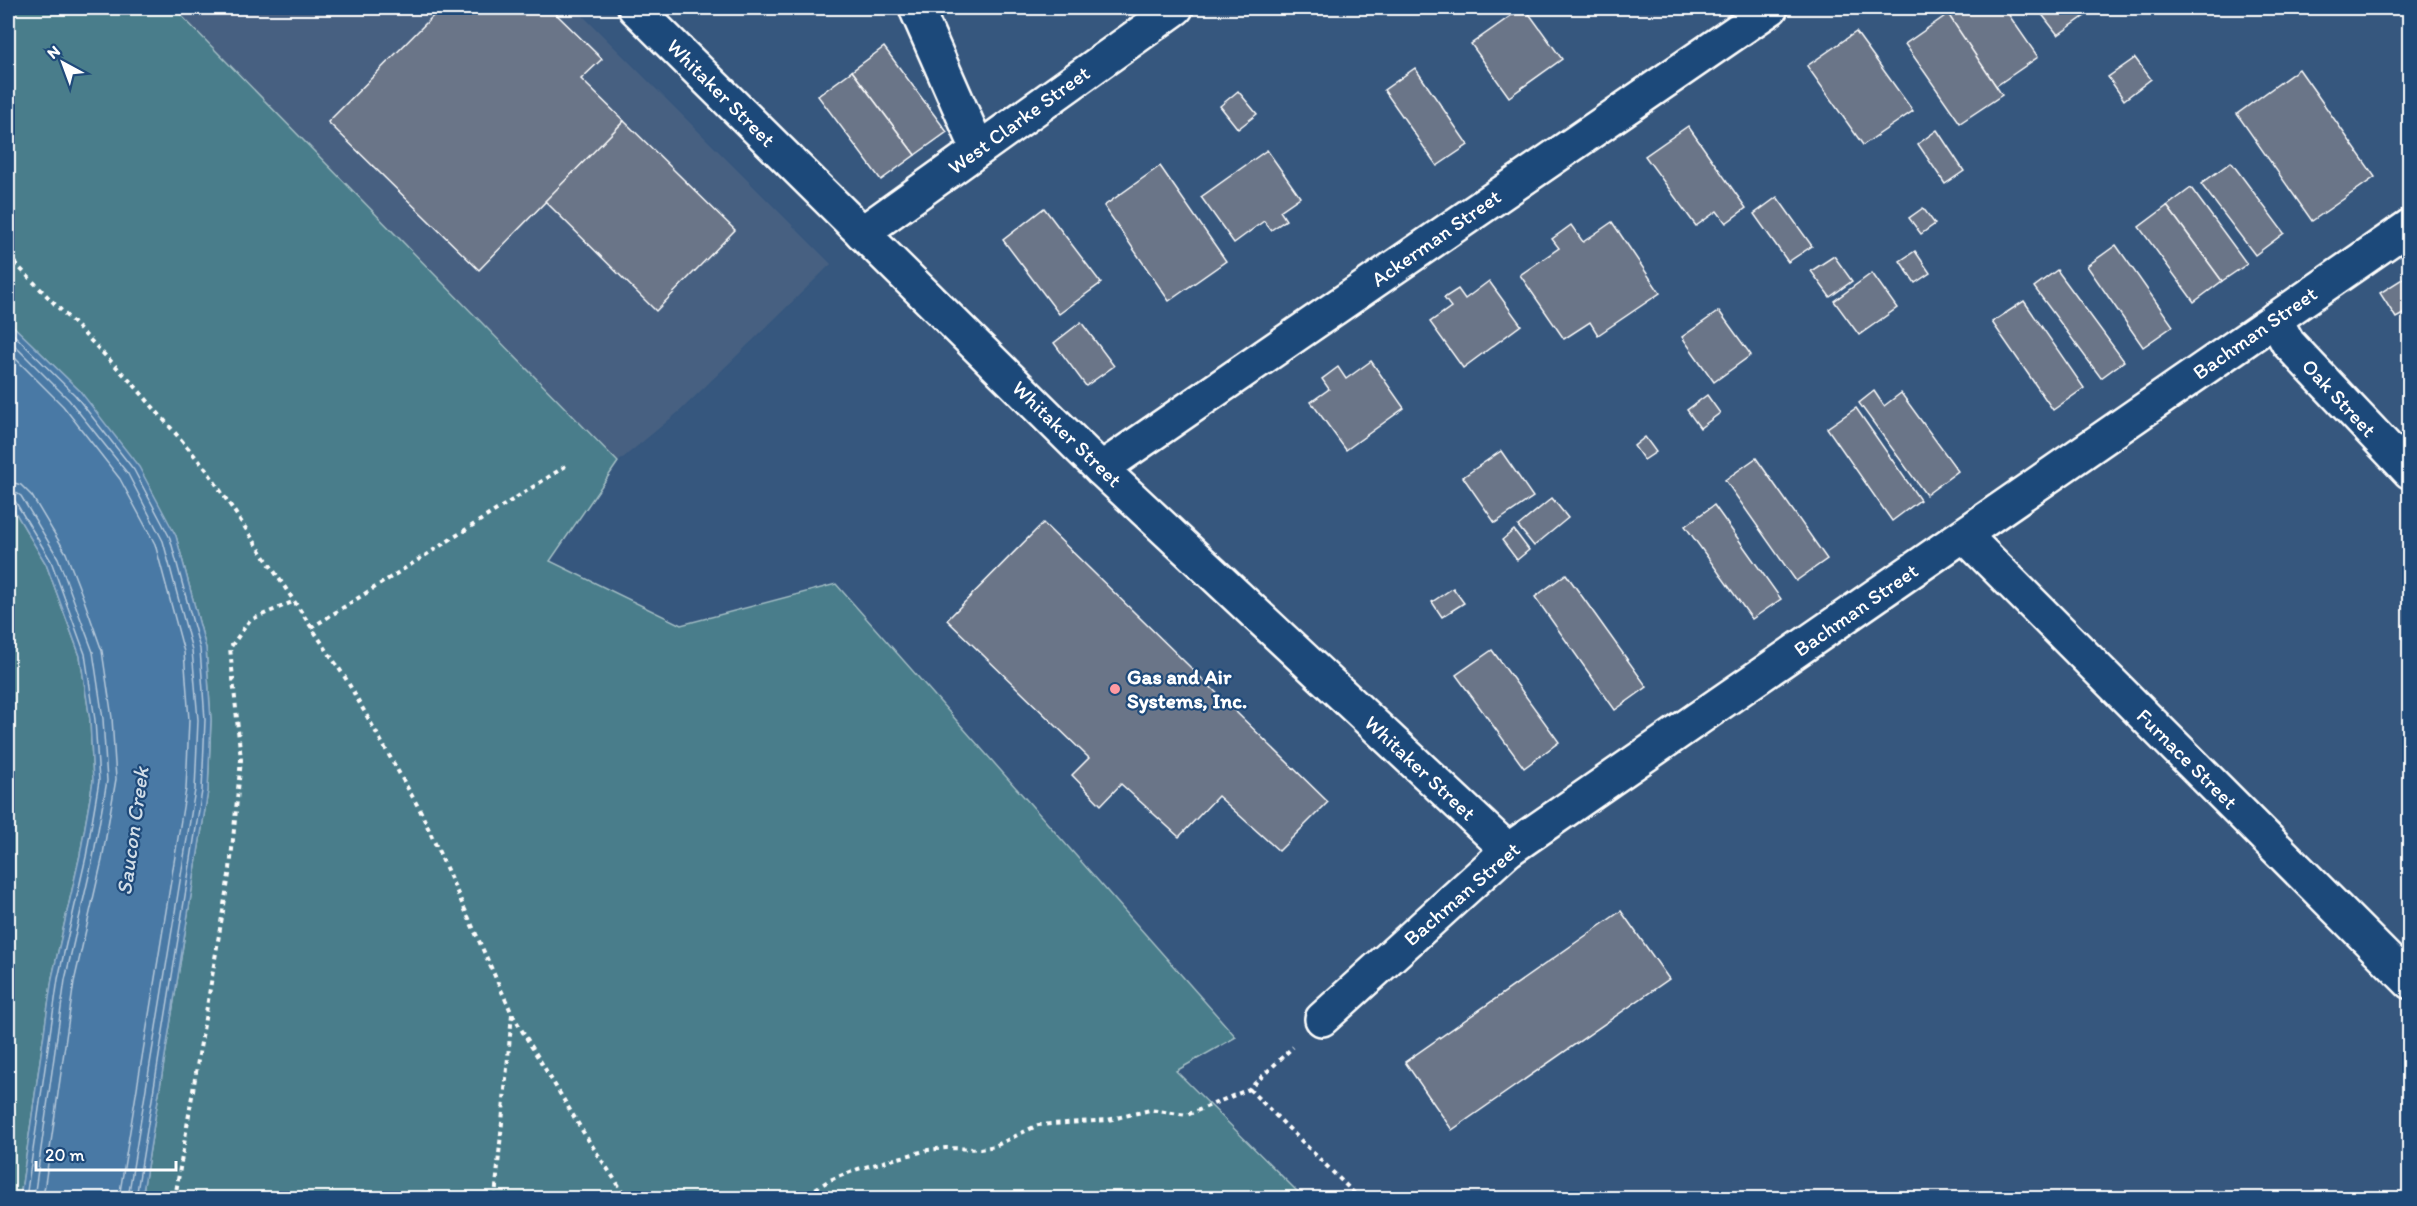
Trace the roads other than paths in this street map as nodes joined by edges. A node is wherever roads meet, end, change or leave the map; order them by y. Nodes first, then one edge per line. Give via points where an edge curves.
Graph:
1 (635, 8) edge
2 (916, 8) edge
3 (1176, 8) edge
4 (1772, 8) edge
5 (978, 149) junction
6 (2409, 226) edge
7 (862, 233) junction
8 (2275, 319) junction
9 (1101, 469) junction
10 (2409, 472) edge
11 (1965, 536) junction
12 (1508, 850) junction
13 (2409, 982) edge
14 (1323, 1019) road end

1 - 7 street, Whitaker Street
2 - 5 street
3 - 5 street, West Clarke Street
4 - 9 street, Ackerman Street
5 - 7 street, West Clarke Street
6 - 8 street, Bachman Street
7 - 9 street, Whitaker Street
8 - 10 street, Oak Street via 2288,344
8 - 11 street, Bachman Street
9 - 12 street, Whitaker Street
11 - 12 street, Bachman Street
11 - 13 street, Furnace Street
12 - 14 street, Bachman Street

